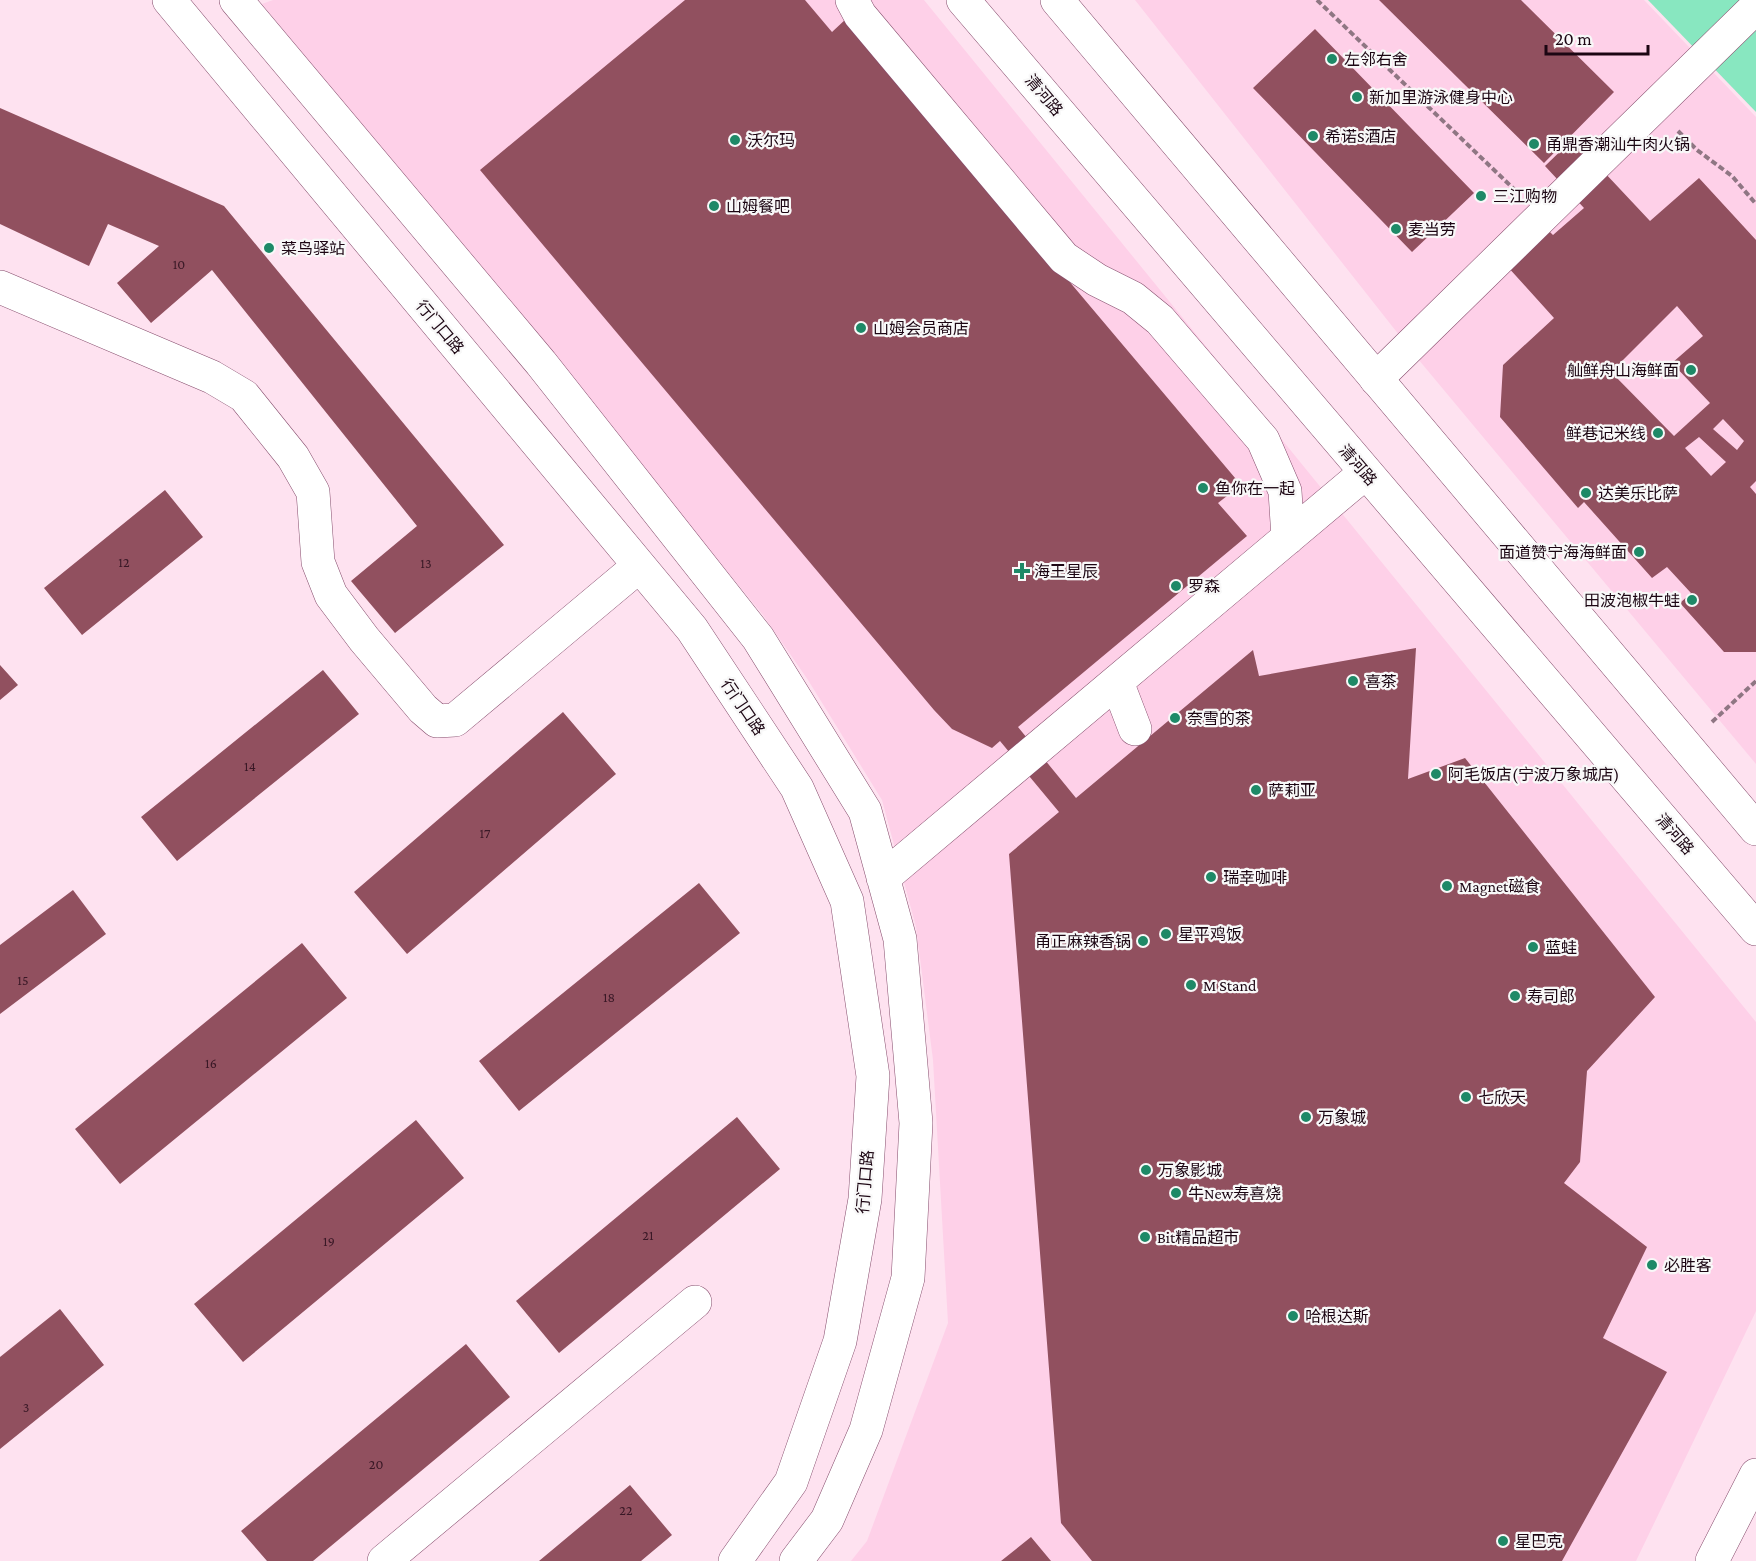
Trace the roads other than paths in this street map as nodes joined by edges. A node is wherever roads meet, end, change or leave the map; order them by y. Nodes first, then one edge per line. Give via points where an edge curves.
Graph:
1 (169, 0) edge
2 (236, 0) edge
3 (852, 0) edge
4 (963, 0) edge
5 (1057, 0) edge
6 (1756, 7) edge
7 (0, 287) edge
8 (1376, 379) junction
9 (1365, 473) junction
10 (1288, 538) junction
11 (639, 566) junction
12 (1117, 682) junction
13 (1135, 729) dead end
14 (1756, 829) edge
15 (883, 878) junction
16 (1756, 929) edge
17 (695, 1302) dead end
18 (1756, 1475) edge
19 (384, 1561) edge
20 (735, 1561) edge
21 (796, 1561) edge
22 (1712, 1561) edge

1 - 11 street, 行门口路
2 - 15 street via 541,363 758,638 865,811
3 - 10 street via 860,15 1064,258 1133,298 1160,320 1263,440 1285,491
4 - 9 street, 清河路
5 - 8 street
6 - 8 street
7 - 11 street via 212,377 244,396 293,457 313,492 318,562 331,595 353,626 437,721 456,720
8 - 14 street
9 - 10 street
9 - 16 street, 清河路
10 - 12 street
11 - 20 street, 行门口路 via 692,629 797,788 847,901 873,1076 865,1199 840,1341 791,1482
12 - 13 street
12 - 15 street
15 - 21 street via 900,939 916,1123 908,1278 866,1430 827,1520
17 - 19 street
18 - 22 street

